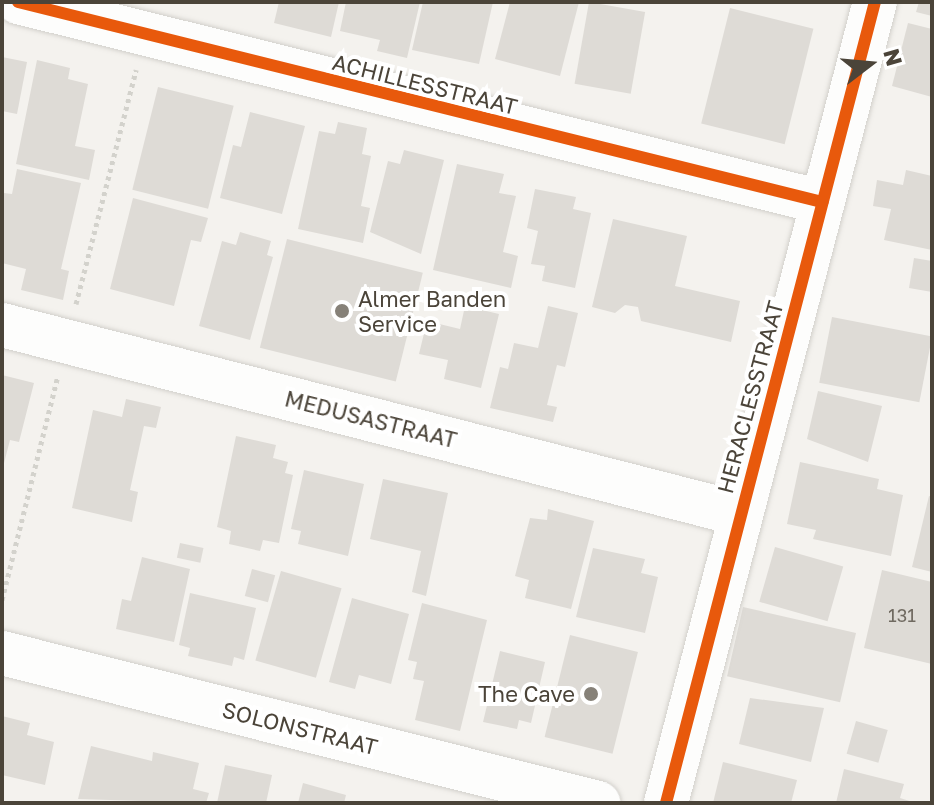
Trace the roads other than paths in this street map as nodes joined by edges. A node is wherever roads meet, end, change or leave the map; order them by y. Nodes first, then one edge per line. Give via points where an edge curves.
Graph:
1 (18, 2) edge
2 (875, 2) edge
3 (822, 202) junction
4 (2, 325) edge
5 (740, 514) junction
6 (2, 653) edge
7 (598, 803) edge
8 (666, 803) edge

1 - 3 street, ACHILLESSTRAAT
2 - 3 street, HERACLESSTRAAT
3 - 5 street, HERACLESSTRAAT
4 - 5 street, MEDUSASTRAAT
5 - 8 street, HERACLESSTRAAT
6 - 7 street, SOLONSTRAAT

